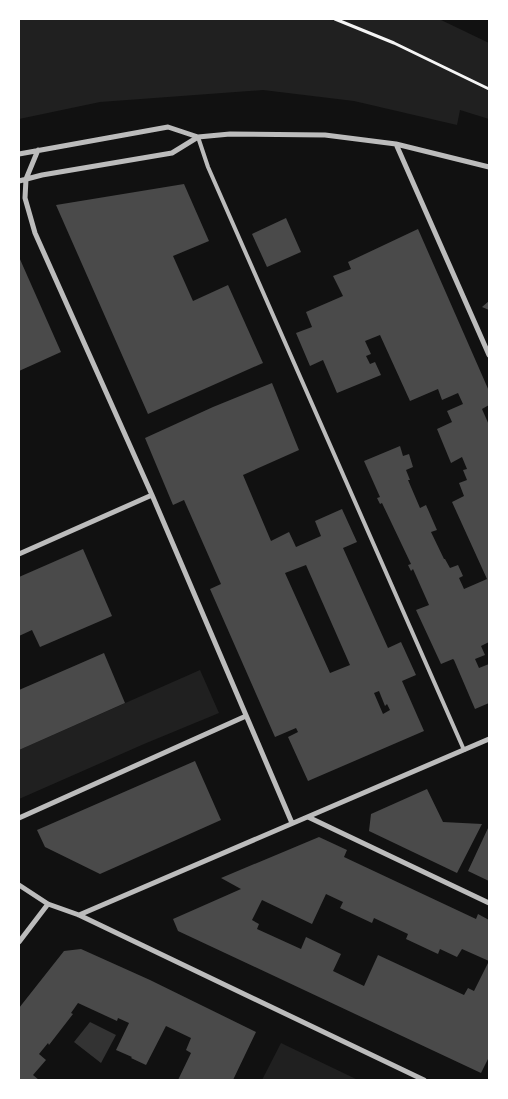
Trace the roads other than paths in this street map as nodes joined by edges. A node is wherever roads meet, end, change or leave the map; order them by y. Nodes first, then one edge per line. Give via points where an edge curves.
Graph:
1 (198, 138) junction
2 (396, 144) junction
3 (38, 150) junction
4 (19, 154) edge
5 (489, 167) edge
6 (26, 179) junction
7 (19, 181) edge
8 (489, 353) edge
9 (152, 495) junction
10 (19, 554) edge
11 (246, 716) junction
12 (489, 739) edge
13 (464, 750) junction
14 (308, 817) junction
15 (19, 818) edge
16 (292, 823) junction
17 (19, 885) edge
18 (48, 904) junction
19 (489, 904) edge
20 (79, 915) junction
21 (19, 942) edge
22 (424, 1080) edge

1 - 2 street via 230,134 325,135
1 - 3 street via 168,127
1 - 6 street via 172,153
1 - 13 lane
2 - 5 street
2 - 8 street
3 - 4 street
3 - 6 street
6 - 7 street
6 - 9 street via 25,198 35,233
9 - 10 street
9 - 11 street
11 - 15 street
11 - 16 street
12 - 13 street
13 - 14 street
14 - 16 street
14 - 19 street
16 - 20 street
17 - 18 street
18 - 20 street
18 - 21 street
20 - 22 street

